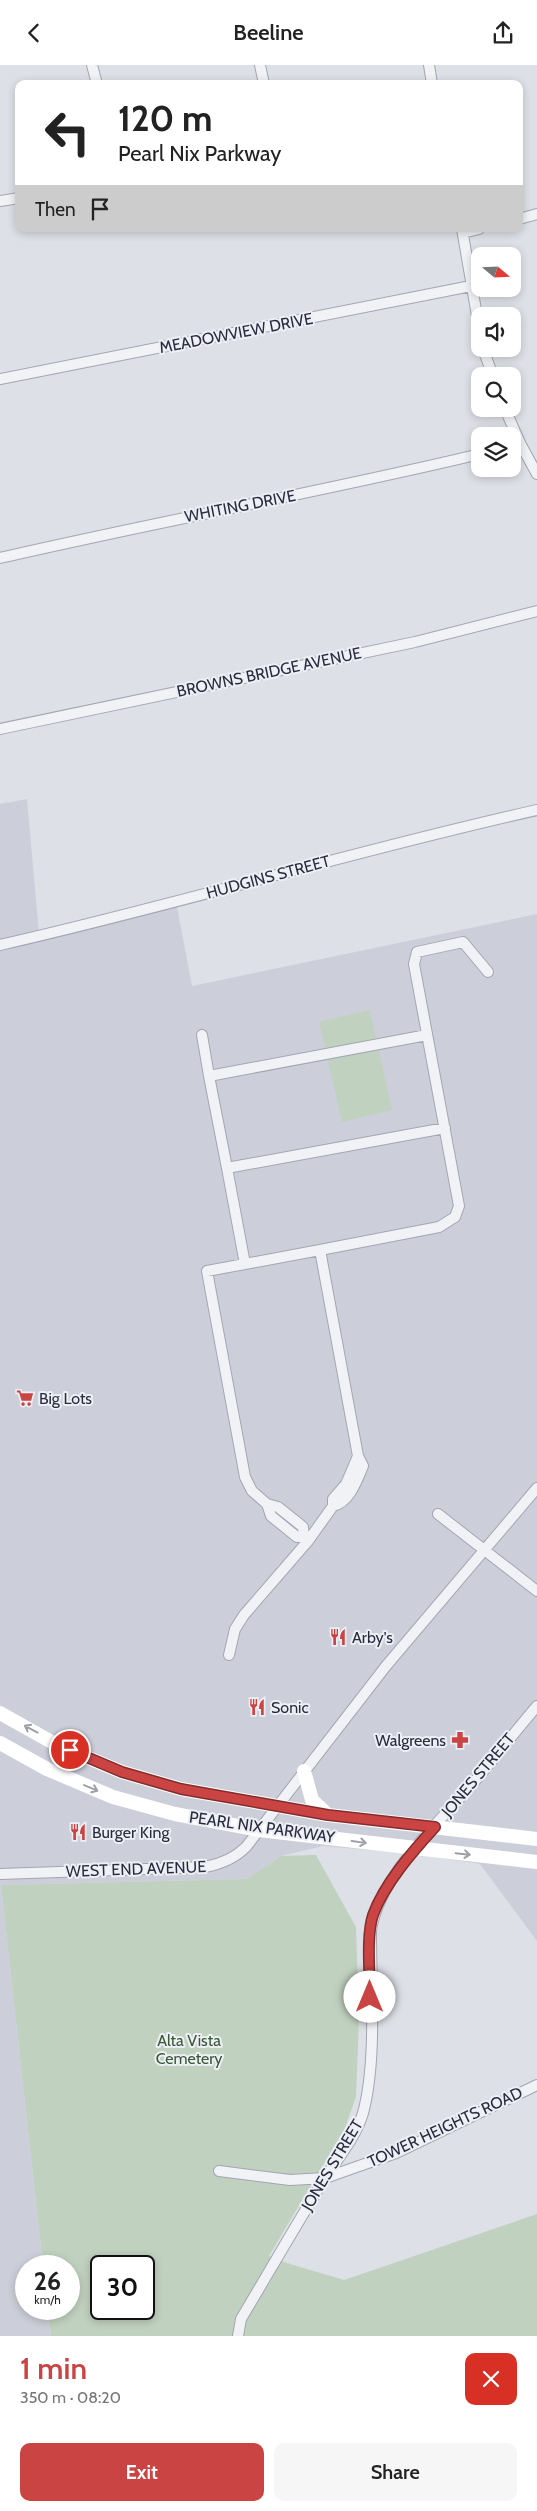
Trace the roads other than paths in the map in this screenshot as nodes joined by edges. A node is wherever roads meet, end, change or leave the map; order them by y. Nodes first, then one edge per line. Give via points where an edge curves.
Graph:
1 (92, 65) edge
2 (260, 65) edge
3 (429, 65) edge
4 (96, 80) edge
5 (263, 80) edge
6 (431, 80) edge
7 (15, 198) edge
8 (0, 201) edge
9 (537, 214) edge
10 (523, 218) edge
11 (462, 232) edge
12 (471, 286) joint
13 (0, 379) edge
14 (521, 452) edge
15 (471, 456) edge
16 (537, 474) edge
17 (0, 558) edge
18 (537, 611) edge
19 (0, 729) edge
20 (537, 810) edge
21 (0, 945) edge
22 (488, 972) dead end
23 (202, 1035) dead end
24 (427, 1035) junction
25 (209, 1076) junction
26 (445, 1129) junction
27 (227, 1168) junction
28 (320, 1250) junction
29 (245, 1263) junction
30 (537, 1488) edge
31 (267, 1504) junction
32 (438, 1514) dead end
33 (290, 1517) junction
34 (283, 1525) junction
35 (306, 1539) junction
36 (484, 1548) junction
37 (537, 1591) edge
38 (230, 1655) dead end
39 (537, 1706) edge
40 (0, 1713) edge
41 (0, 1743) edge
42 (304, 1771) junction
43 (276, 1806) junction
44 (328, 1815) junction
45 (435, 1827) junction
46 (259, 1830) junction
47 (537, 1839) edge
48 (415, 1849) junction
49 (537, 1862) edge
50 (0, 1874) edge
51 (537, 2085) edge
52 (219, 2171) dead end
53 (325, 2178) junction
54 (238, 2336) edge

1 - 4 street
2 - 5 street
3 - 6 street
7 - 8 street
9 - 10 street
11 - 12 street
12 - 13 street, MEADOWVIEW DRIVE
14 - 16 street
15 - 17 street, WHITING DRIVE via 350,485 131,527
18 - 19 street, BROWNS BRIDGE AVENUE via 415,642
20 - 21 street, HUDGINS STREET
22 - 24 street via 463,942 417,952 414,965
23 - 25 street
24 - 25 street
24 - 26 street
25 - 27 street
26 - 27 street
26 - 28 street via 459,1206 455,1217 439,1227
27 - 29 street
28 - 29 street
28 - 35 street via 358,1456 363,1466 340,1505 333,1506
29 - 31 street via 207,1271 245,1477 252,1491
30 - 36 street, WEST END AVENUE
31 - 33 street via 278,1507
31 - 34 street via 271,1516
32 - 36 street
33 - 34 street
33 - 35 street via 303,1527
34 - 35 street via 296,1537
35 - 38 street via 244,1615 235,1629
36 - 37 street
36 - 42 street, WEST END AVENUE
39 - 45 street, JONES STREET
43 -> 40 main road, PEARL NIX PARKWAY via 181,1789 122,1772 57,1745
41 -> 46 main road, PEARL NIX PARKWAY via 47,1769 113,1797 175,1815
42 - 43 street, WEST END AVENUE
42 - 44 main road via 312,1800
43 - 44 main road, PEARL NIX PARKWAY
43 - 46 street, WEST END AVENUE
44 - 45 main road, PEARL NIX PARKWAY
45 - 47 main road, PEARL NIX PARKWAY
45 - 48 street, JONES STREET
46 -> 48 main road, PEARL NIX PARKWAY
46 - 50 street, WEST END AVENUE via 237,1856 205,1867
48 -> 49 main road, PEARL NIX PARKWAY
48 - 53 street, JONES STREET via 373,1916 368,2092 354,2131
51 - 53 street, TOWER HEIGHTS ROAD via 396,2153
52 - 53 street, TOWER HEIGHTS ROAD via 290,2180
53 - 54 street, JONES STREET via 242,2319

